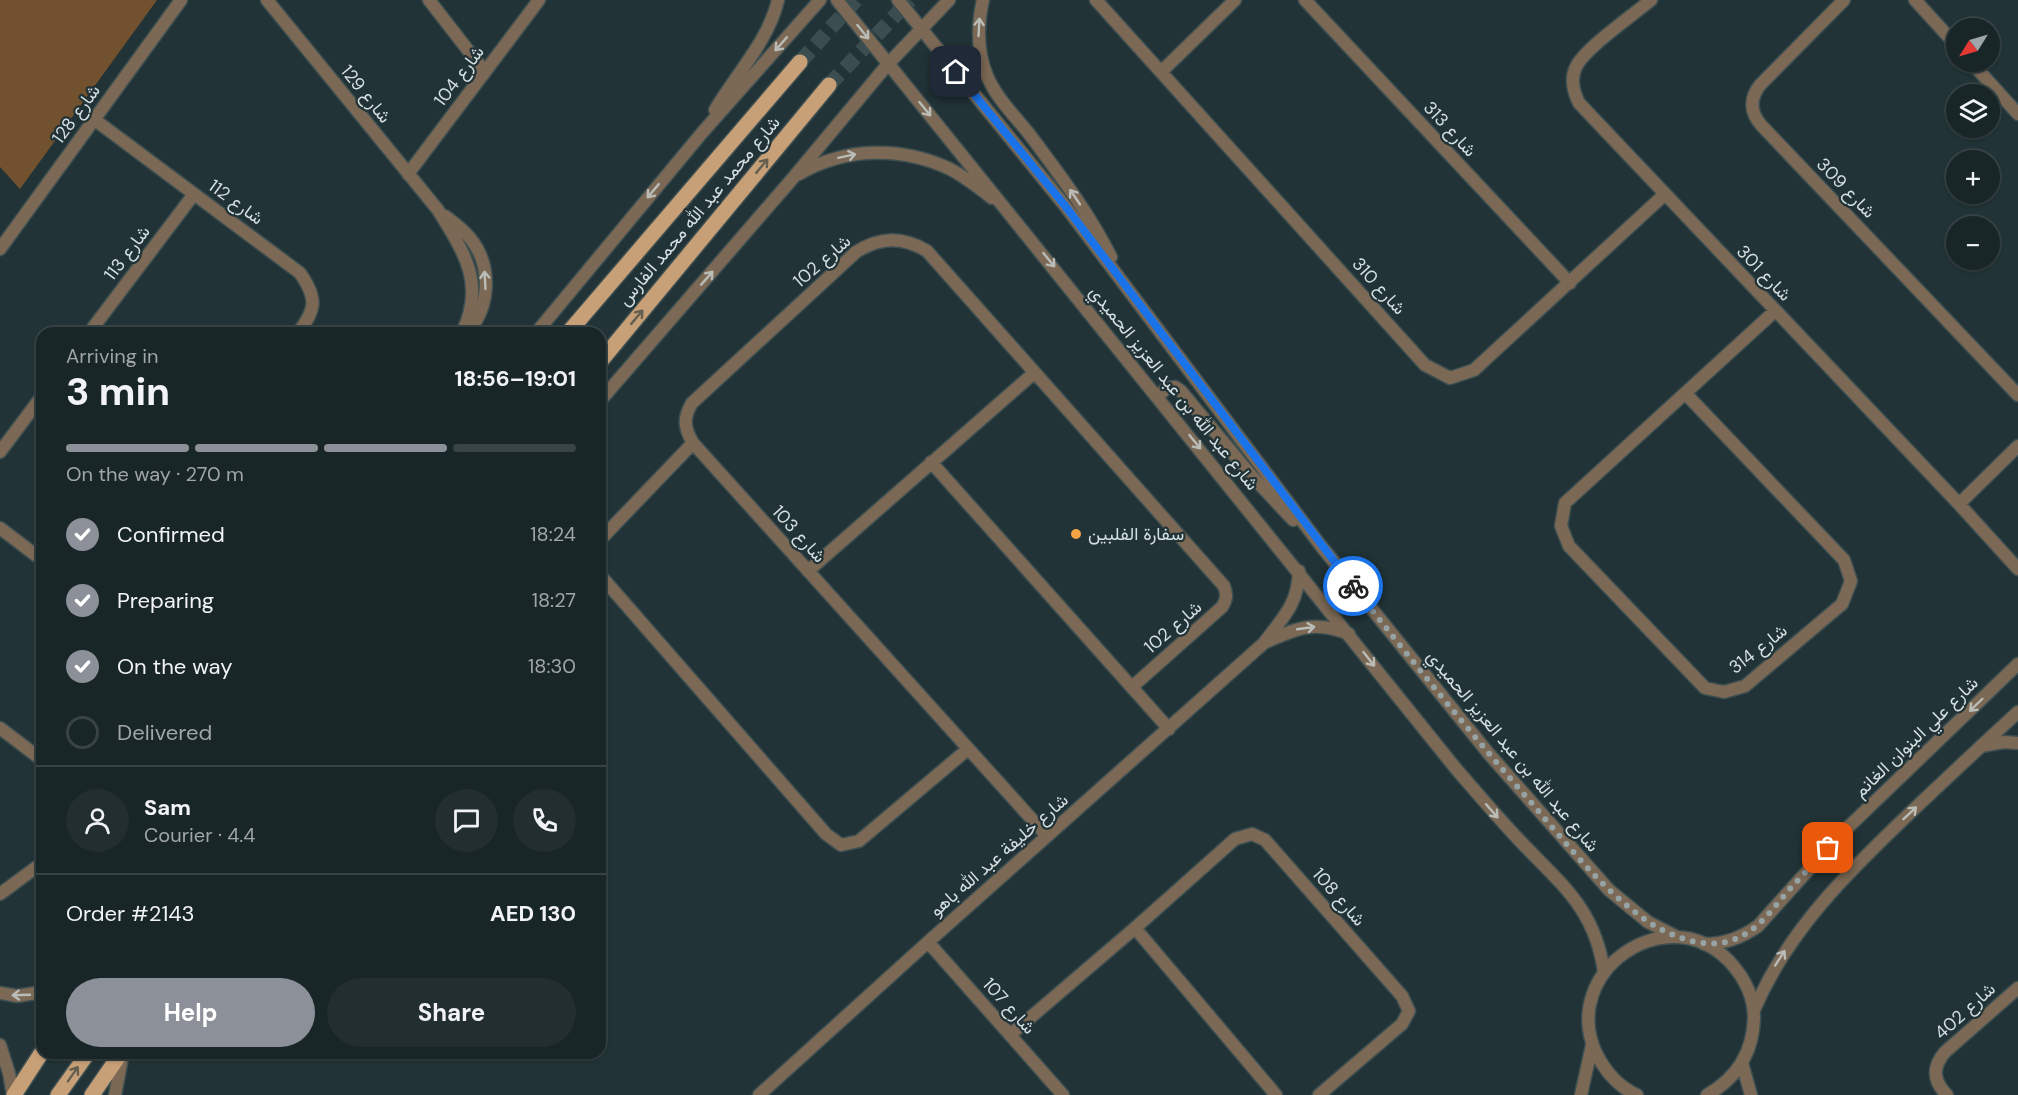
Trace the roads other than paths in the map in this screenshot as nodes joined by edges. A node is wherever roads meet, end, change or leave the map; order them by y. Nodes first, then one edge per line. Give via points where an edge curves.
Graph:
1 (181, 0) edge
2 (267, 0) edge
3 (429, 0) edge
4 (538, 0) edge
5 (778, 0) edge
6 (820, 0) edge
7 (837, 0) edge
8 (898, 0) edge
9 (949, 0) edge
10 (983, 0) edge
11 (1096, 0) edge
12 (1235, 0) edge
13 (1305, 0) edge
14 (1651, 0) edge
15 (1844, 0) edge
16 (1915, 0) edge
17 (921, 28) junction
18 (1946, 34) edge
19 (800, 62) tunnel mouth
20 (888, 64) junction
21 (485, 72) junction
22 (1161, 72) junction
23 (1980, 72) edge
24 (829, 85) tunnel mouth
25 (2018, 114) edge
26 (94, 120) junction
27 (701, 134) junction
28 (408, 174) junction
29 (793, 178) junction
30 (194, 194) junction
31 (1664, 195) junction
32 (438, 210) junction
33 (1008, 210) junction
34 (0, 249) edge
35 (1570, 283) junction
36 (1125, 285) junction
37 (1775, 310) junction
38 (94, 327) edge
39 (302, 327) edge
40 (464, 327) edge
41 (471, 327) edge
42 (541, 327) edge
43 (573, 327) edge
44 (606, 355) edge
45 (1035, 373) junction
46 (606, 394) edge
47 (1686, 394) junction
48 (2018, 395) edge
49 (1158, 396) junction
50 (36, 404) edge
51 (693, 443) junction
52 (2018, 446) edge
53 (0, 452) edge
54 (931, 462) junction
55 (1959, 504) junction
56 (0, 528) edge
57 (606, 534) edge
58 (1321, 546) junction
59 (36, 555) edge
60 (2018, 569) edge
61 (808, 571) junction
62 (1299, 571) junction
63 (606, 582) edge
64 (1350, 634) junction
65 (1264, 643) junction
66 (2018, 664) edge
67 (1132, 687) junction
68 (2018, 712) edge
69 (0, 728) edge
70 (1168, 729) junction
71 (2018, 743) edge
72 (1981, 746) junction
73 (968, 749) junction
74 (36, 755) edge
75 (1047, 836) junction
76 (36, 867) edge
77 (0, 894) edge
78 (1135, 928) junction
79 (1677, 937) junction
80 (928, 942) junction
81 (1704, 944) junction
82 (1604, 972) junction
83 (2018, 988) edge
84 (0, 993) edge
85 (36, 994) edge
86 (1754, 1010) junction
87 (1010, 1035) junction
88 (0, 1045) edge
89 (1592, 1045) junction
90 (37, 1059) edge
91 (84, 1059) edge
92 (118, 1059) edge
93 (121, 1059) edge
94 (1742, 1063) junction
95 (14, 1095) edge
96 (58, 1095) edge
97 (92, 1095) edge
98 (115, 1095) edge
99 (759, 1095) edge
100 (1063, 1095) edge
101 (1276, 1095) edge
102 (1319, 1095) edge
103 (1581, 1095) edge
104 (1637, 1095) edge
105 (1707, 1095) edge
106 (1751, 1095) edge
107 (1947, 1095) edge

1 - 26 street, شارع 128
2 - 28 street, شارع 129
3 - 21 street
4 - 21 street, شارع 104
5 - 27 street via 757,48
6 -> 27 street
7 -> 20 street, شارع عبد الله بن عبد العزيز الحميدي
8 - 17 street, شارع عبد الله بن عبد العزيز الحميدي
9 - 17 street
36 -> 10 street via 1092,222 995,90 983,66 978,26
11 - 22 street, شارع 310
12 - 22 street
13 - 35 street, شارع 313
14 - 31 street, شارع 301 via 1583,57 1572,84 1579,103
15 - 48 street, شارع 309 via 1760,85 1752,98 1753,113
16 - 18 street
17 - 20 street
17 - 36 street, شارع عبد الله بن عبد العزيز الحميدي
19 - 43 main road, شارع محمد عبد الله محمد الفارس
20 - 29 street
20 -> 33 street, شارع عبد الله بن عبد العزيز الحميدي
21 - 28 street, شارع 104
22 - 35 street, شارع 310 via 1425,365 1450,378 1474,370
23 - 25 street
44 -> 24 main road, شارع محمد عبد الله محمد الفارس
26 - 30 street, شارع 112
26 - 34 street, شارع 128
27 -> 42 street
28 - 32 street, شارع 129
29 -> 33 street via 844,156 898,154 951,170
46 -> 29 street
30 - 38 street, شارع 113
30 - 39 street, شارع 112 via 300,273 314,300 311,315
31 - 35 street, شارع 310
31 - 37 street, شارع 301
32 - 40 street, شارع 129 via 470,271 473,298
41 -> 32 street, شارع 129 via 486,293 482,258 470,238
33 -> 49 street, شارع عبد الله بن عبد العزيز الحميدي
36 - 58 street, شارع عبد الله بن عبد العزيز الحميدي
37 - 47 street, شارع 314
37 - 55 street, شارع 301
45 - 51 street, شارع 102 via 927,251 899,239 884,240 856,252 692,403 685,424
45 - 54 street
45 - 67 street, شارع 102 via 1227,593 1222,607
47 - 47 street, شارع 314 via 1565,503 1561,526 1569,546 1705,688 1724,693 1745,686 1842,604 1851,580 1844,560
49 - 58 street via 1167,388 1181,391 1268,494
49 -> 62 street, شارع عبد الله بن عبد العزيز الحميدي
50 - 53 street
51 - 57 street
51 - 61 street, شارع 103
52 - 55 street
54 - 61 street
54 - 67 street
55 - 60 street, شارع 301
56 - 59 street
58 - 79 street, شارع عبد الله بن عبد العزيز الحميدي via 1489,754 1598,877 1635,912
61 - 73 street, شارع 103
62 - 64 street, شارع عبد الله بن عبد العزيز الحميدي
62 - 65 street, شارع خليفة عبد الله باهو via 1293,605
63 - 73 street via 825,834 841,844 859,841
65 -> 64 street, شارع خليفة عبد الله باهو via 1304,627 1325,627
64 -> 82 street, شارع عبد الله بن عبد العزيز الحميدي via 1457,770 1573,896 1598,939
65 - 70 street, شارع خليفة عبد الله باهو
66 -> 81 street, شارع علي البنوان الغانم via 1853,822 1758,926 1738,938
67 - 70 street
68 - 72 street
69 - 74 street
70 - 75 street, شارع خليفة عبد الله باهو
71 - 72 street
86 -> 72 street via 1775,965 1826,898
73 - 75 street, شارع 103
75 - 80 street, شارع خليفة عبد الله باهو
76 - 77 street
78 - 87 street, شارع 108
78 - 101 street
78 - 102 street, شارع 108 via 1235,839 1252,834 1264,840 1402,996 1409,1011 1402,1024
79 - 81 street
79 - 82 street via 1640,943 1623,952
80 - 87 street, شارع 107
80 - 99 street, شارع خليفة عبد الله باهو
81 - 86 street via 1738,970
82 - 89 street via 1591,1001
83 - 107 street, شارع 402 via 1937,1062 1936,1081
85 -> 84 street
86 - 94 street via 1754,1032
87 - 100 street, شارع 107
88 - 95 street
89 - 103 street
89 - 104 street via 1616,1081
90 - 95 main road
96 -> 91 main road
92 - 97 main road
93 - 98 street
94 - 105 street via 1722,1086
94 - 106 street

